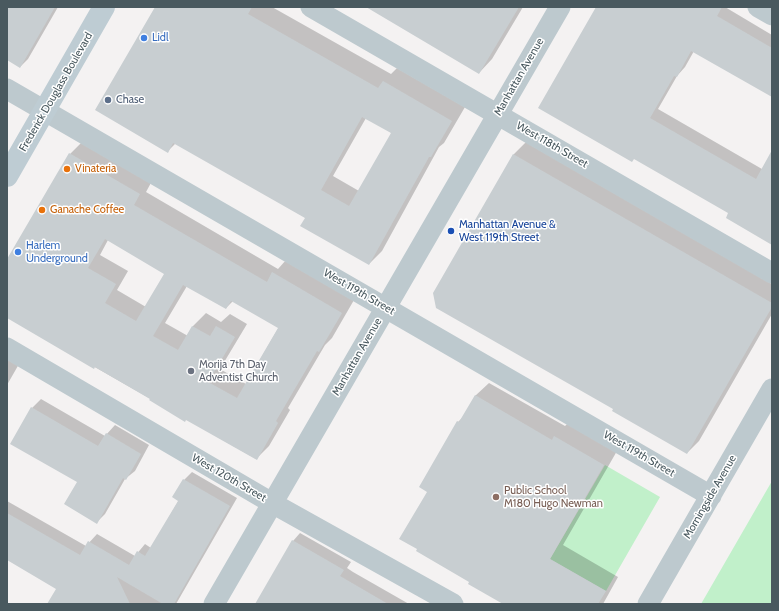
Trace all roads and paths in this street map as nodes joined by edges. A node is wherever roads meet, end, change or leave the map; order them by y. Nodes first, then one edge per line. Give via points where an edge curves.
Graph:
1 (104, 7) edge
2 (311, 7) edge
3 (560, 7) edge
4 (758, 7) edge
5 (772, 15) edge
6 (7, 89) edge
7 (45, 111) junction
8 (498, 114) junction
9 (7, 176) edge
10 (772, 273) edge
11 (385, 308) junction
12 (7, 348) edge
13 (772, 389) edge
14 (711, 496) junction
15 (272, 503) junction
16 (214, 604) edge
17 (453, 604) edge
18 (648, 604) edge

1 - 7 main road, Frederick Douglass Boulevard
2 - 8 street, West 118th Street
3 - 8 street, Manhattan Avenue
4 - 5 street
6 - 7 street, West 119th Street
7 - 9 main road, Frederick Douglass Boulevard
7 - 11 street, West 119th Street
8 - 10 street, West 118th Street
8 - 11 street, Manhattan Avenue
11 - 14 street, West 119th Street
11 - 15 street, Manhattan Avenue
12 - 15 street, West 120th Street
13 - 14 street, Morningside Avenue
14 - 18 street, Morningside Avenue
15 - 16 street, Manhattan Avenue
15 - 17 street, West 120th Street

